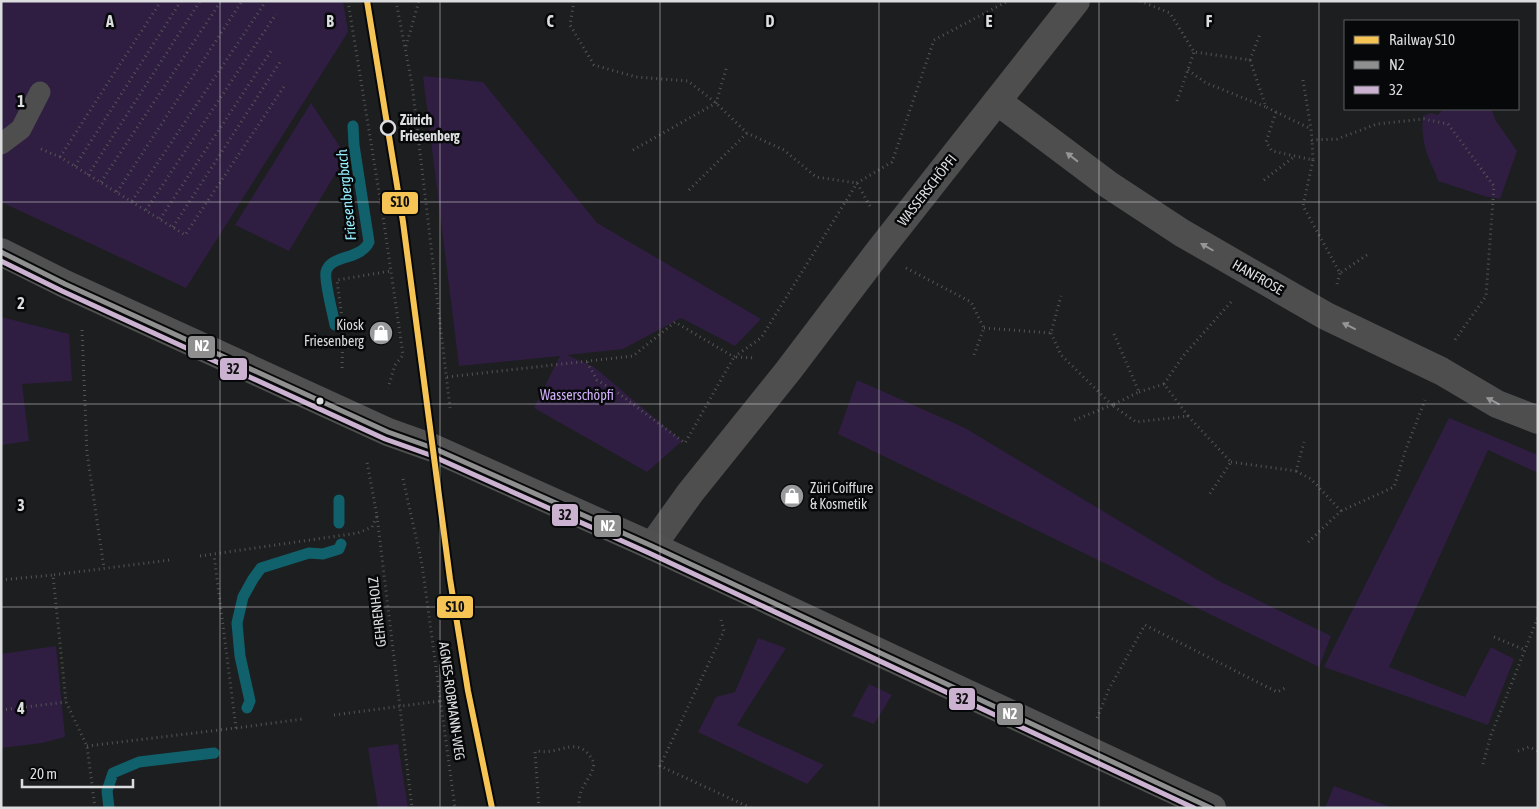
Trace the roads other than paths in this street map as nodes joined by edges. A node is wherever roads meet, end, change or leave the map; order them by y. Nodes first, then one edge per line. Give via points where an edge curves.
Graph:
1 (1076, 1) edge
2 (40, 92) dead end
3 (997, 101) junction
4 (6, 140) edge
5 (1, 252) edge
6 (1538, 420) edge
7 (652, 546) junction
8 (1212, 808) edge

1 - 3 street, WASSERSCHÖPFI
2 - 4 lane via 20,130
6 -> 3 street, HANFROSE via 1497,404 1441,371 1326,316 1182,233 1109,185
3 - 7 street, WASSERSCHÖPFI
5 - 7 street via 388,432 433,448
7 - 8 street

